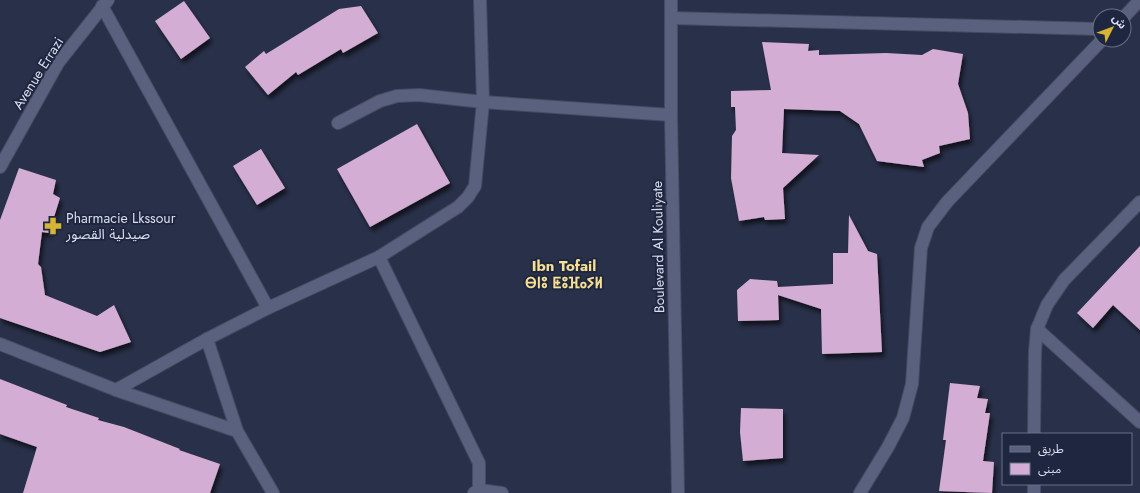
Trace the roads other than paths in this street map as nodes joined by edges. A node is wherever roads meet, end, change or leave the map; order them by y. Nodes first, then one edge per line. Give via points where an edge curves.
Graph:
1 (480, 0) edge
2 (671, 0) edge
3 (1140, 0) edge
4 (105, 3) edge
5 (1132, 8) edge
6 (672, 18) junction
7 (1092, 29) edge
8 (1094, 48) edge
9 (484, 102) junction
10 (671, 115) junction
11 (338, 123) dead end
12 (0, 167) edge
13 (1140, 202) edge
14 (379, 257) junction
15 (268, 308) junction
16 (1037, 329) junction
17 (207, 339) junction
18 (0, 344) edge
19 (116, 390) junction
20 (1140, 422) edge
21 (237, 430) junction
22 (1034, 433) edge
23 (476, 491) edge
24 (273, 493) edge
25 (502, 493) edge
26 (678, 493) edge
27 (860, 493) edge

1 - 9 street
2 - 6 street, Boulevard Al Kouliyate
3 - 5 street
4 - 12 street, Avenue Errazi via 58,63
4 - 15 street
6 - 7 street
6 - 10 street, Boulevard Al Kouliyate
8 - 27 street via 947,202 928,228 921,248 912,384 903,418
9 - 10 street
9 - 11 street via 419,95 397,96 380,101
9 - 14 street via 475,186 468,197 458,207
10 - 26 street, Boulevard Al Kouliyate
13 - 16 street via 1064,280 1047,305
14 - 15 street
14 - 23 street via 479,463
15 - 17 street
16 - 20 street
16 - 22 street
17 - 19 street
17 - 21 street
18 - 19 street
19 - 21 street
21 - 24 street
23 - 25 street

